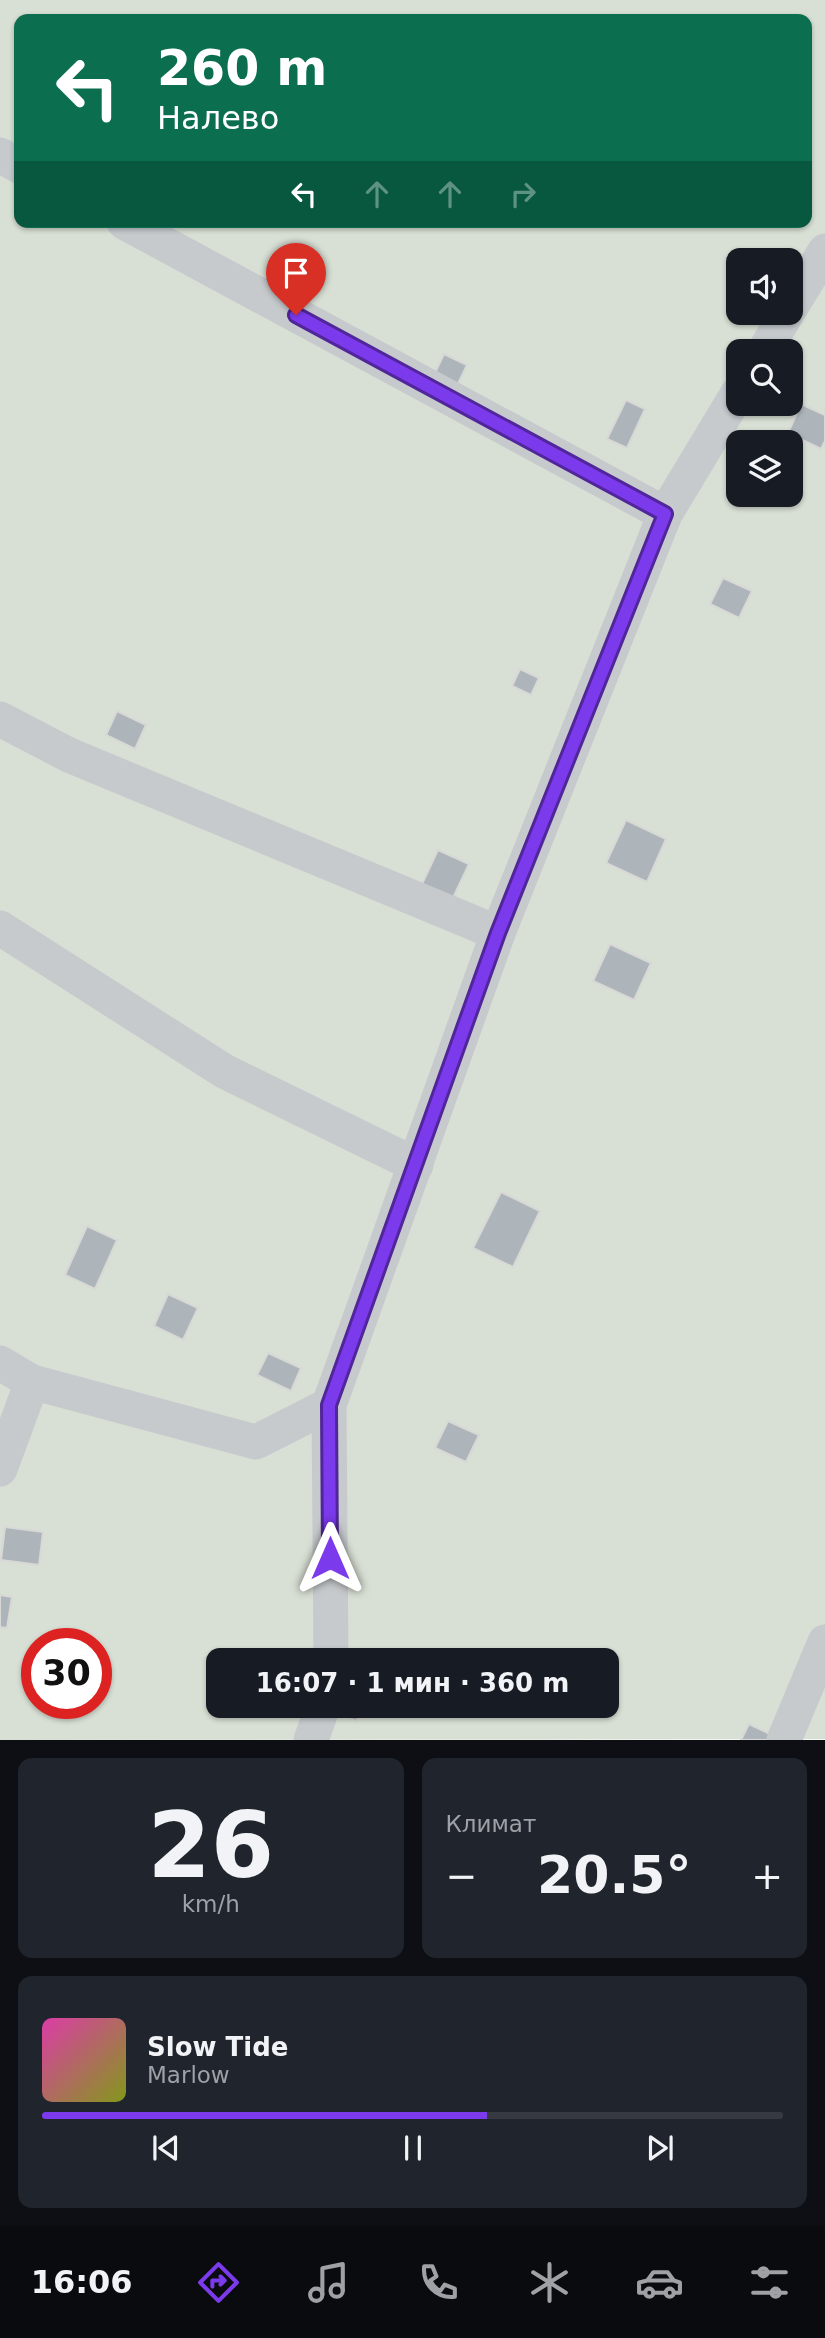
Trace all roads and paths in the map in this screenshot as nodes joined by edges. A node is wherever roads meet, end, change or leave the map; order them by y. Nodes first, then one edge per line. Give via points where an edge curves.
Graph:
1 (135, 228) edge
2 (825, 251) edge
3 (803, 287) edge
4 (726, 413) edge
5 (665, 514) junction
6 (0, 719) edge
7 (0, 928) edge
8 (498, 933) junction
9 (416, 1165) junction
10 (0, 1363) edge
11 (32, 1382) junction
12 (329, 1405) junction
13 (0, 1469) edge
14 (825, 1642) edge
15 (331, 1648) edge
16 (319, 1718) edge
17 (311, 1740) edge
18 (784, 1740) edge

1 - 5 street
2 - 3 street
4 - 5 street
5 - 8 street
6 - 8 street via 69,755
7 - 9 street via 224,1071
8 - 9 street
9 - 12 street
10 - 11 street
11 - 12 street via 256,1442
11 - 13 street
12 - 15 street
14 - 18 street
16 - 17 street

